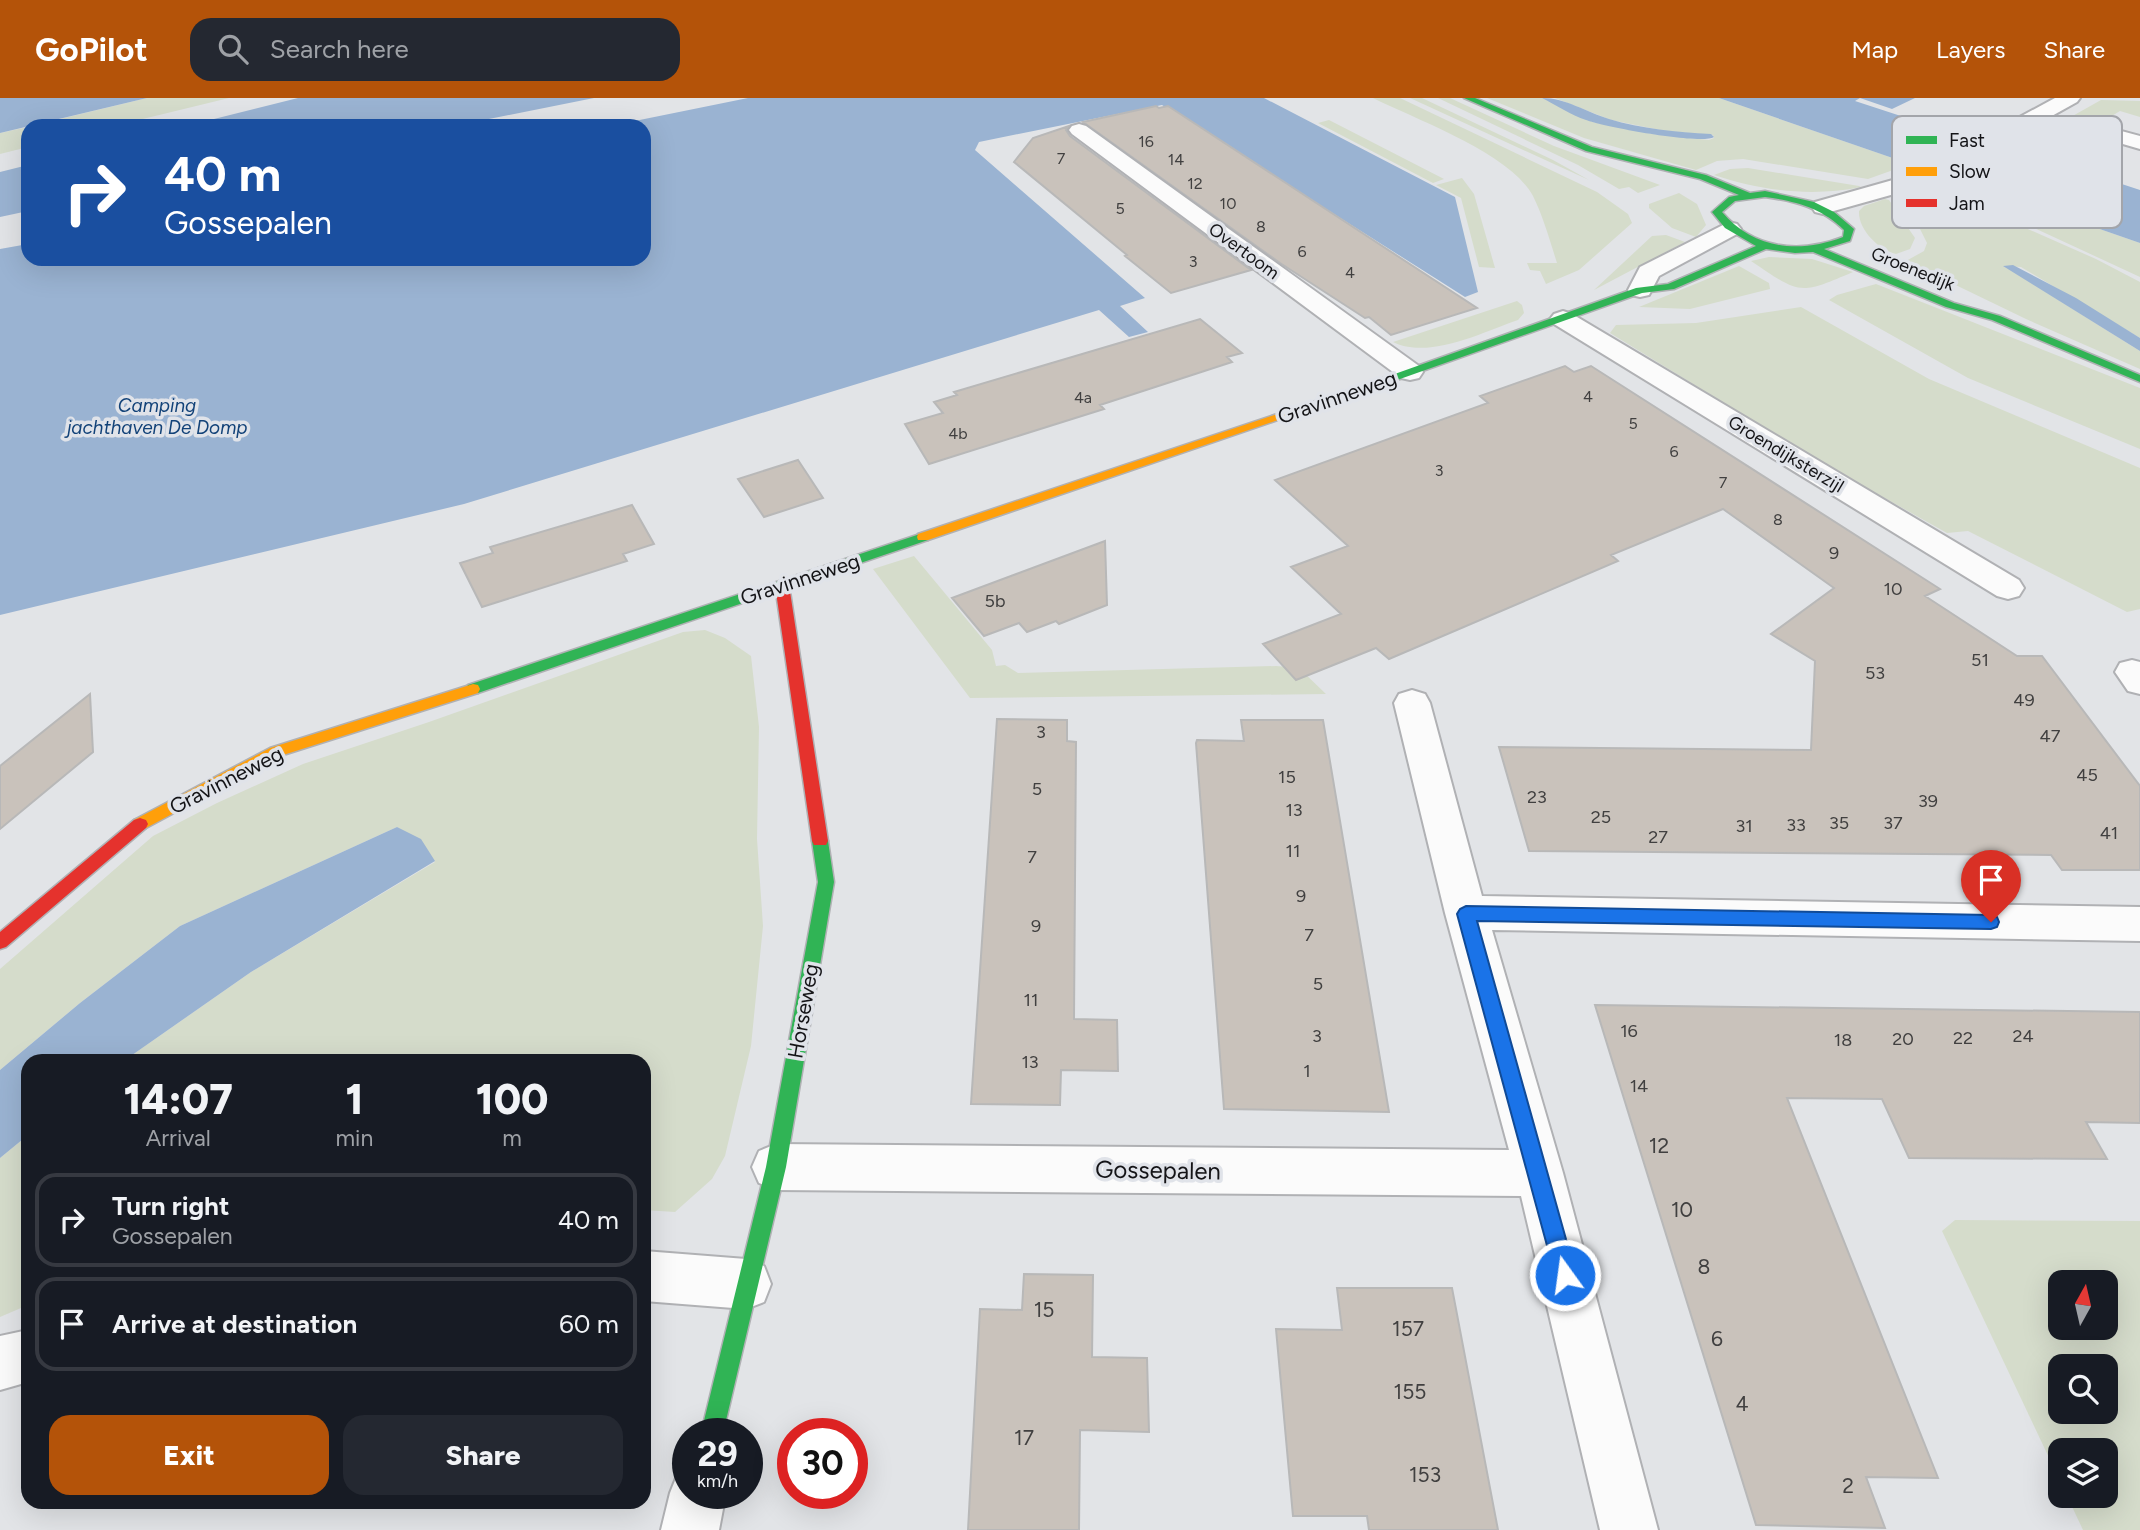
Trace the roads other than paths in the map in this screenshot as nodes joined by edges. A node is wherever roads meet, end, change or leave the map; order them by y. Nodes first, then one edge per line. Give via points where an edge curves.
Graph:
1 (1468, 98) edge
2 (2070, 98) edge
3 (2037, 116) edge
4 (1079, 130) dead end
5 (2122, 138) edge
6 (2140, 144) edge
7 (1589, 149) junction
8 (1679, 187) dead end
9 (1892, 188) edge
10 (1747, 195) junction
11 (1823, 207) junction
12 (1729, 229) junction
13 (1767, 245) junction
14 (1817, 250) junction
15 (1928, 278) dead end
16 (1640, 290) junction
17 (1996, 318) junction
18 (1563, 319) junction
19 (1410, 372) junction
20 (2140, 379) edge
21 (782, 585) junction
22 (2008, 588) dead end
23 (1412, 703) dead end
24 (1466, 914) junction
25 (2140, 924) edge
26 (0, 942) edge
27 (776, 1167) junction
28 (1539, 1173) junction
29 (651, 1277) edge
30 (746, 1284) junction
31 (21, 1358) edge
32 (0, 1363) edge
33 (715, 1418) edge
34 (695, 1509) edge
35 (690, 1530) edge
36 (1629, 1530) edge

1 - 7 street
2 - 3 street
4 - 19 street, Overtoom
5 - 6 street
7 - 8 street via 1601,159
7 - 10 street via 1703,177
9 - 11 street
10 - 11 street via 1785,196
10 - 12 street via 1715,203 1720,221
11 - 14 street via 1840,218 1853,242
12 - 13 street
12 - 16 street, Gravinneweg via 1649,272
13 - 14 street
13 - 16 street, Gravinneweg via 1670,286
14 - 17 street, Groenedijk via 1950,305
15 - 17 street, Groenedijk via 1975,301
16 - 18 street, Gravinneweg
17 - 20 street, Groenedijk
18 - 19 street, Gravinneweg
18 - 22 street, Groendijksterzijl
19 - 21 street, Gravinneweg
21 - 26 street, Gravinneweg via 275,752 131,829
21 - 27 street, Horseweg via 826,882
23 - 24 street
24 - 25 street
24 - 28 street
27 - 28 street, Gossepalen
27 - 30 street, Horseweg
28 - 36 street
29 - 30 street
30 - 33 street, Horseweg
31 - 32 street
34 - 35 street

